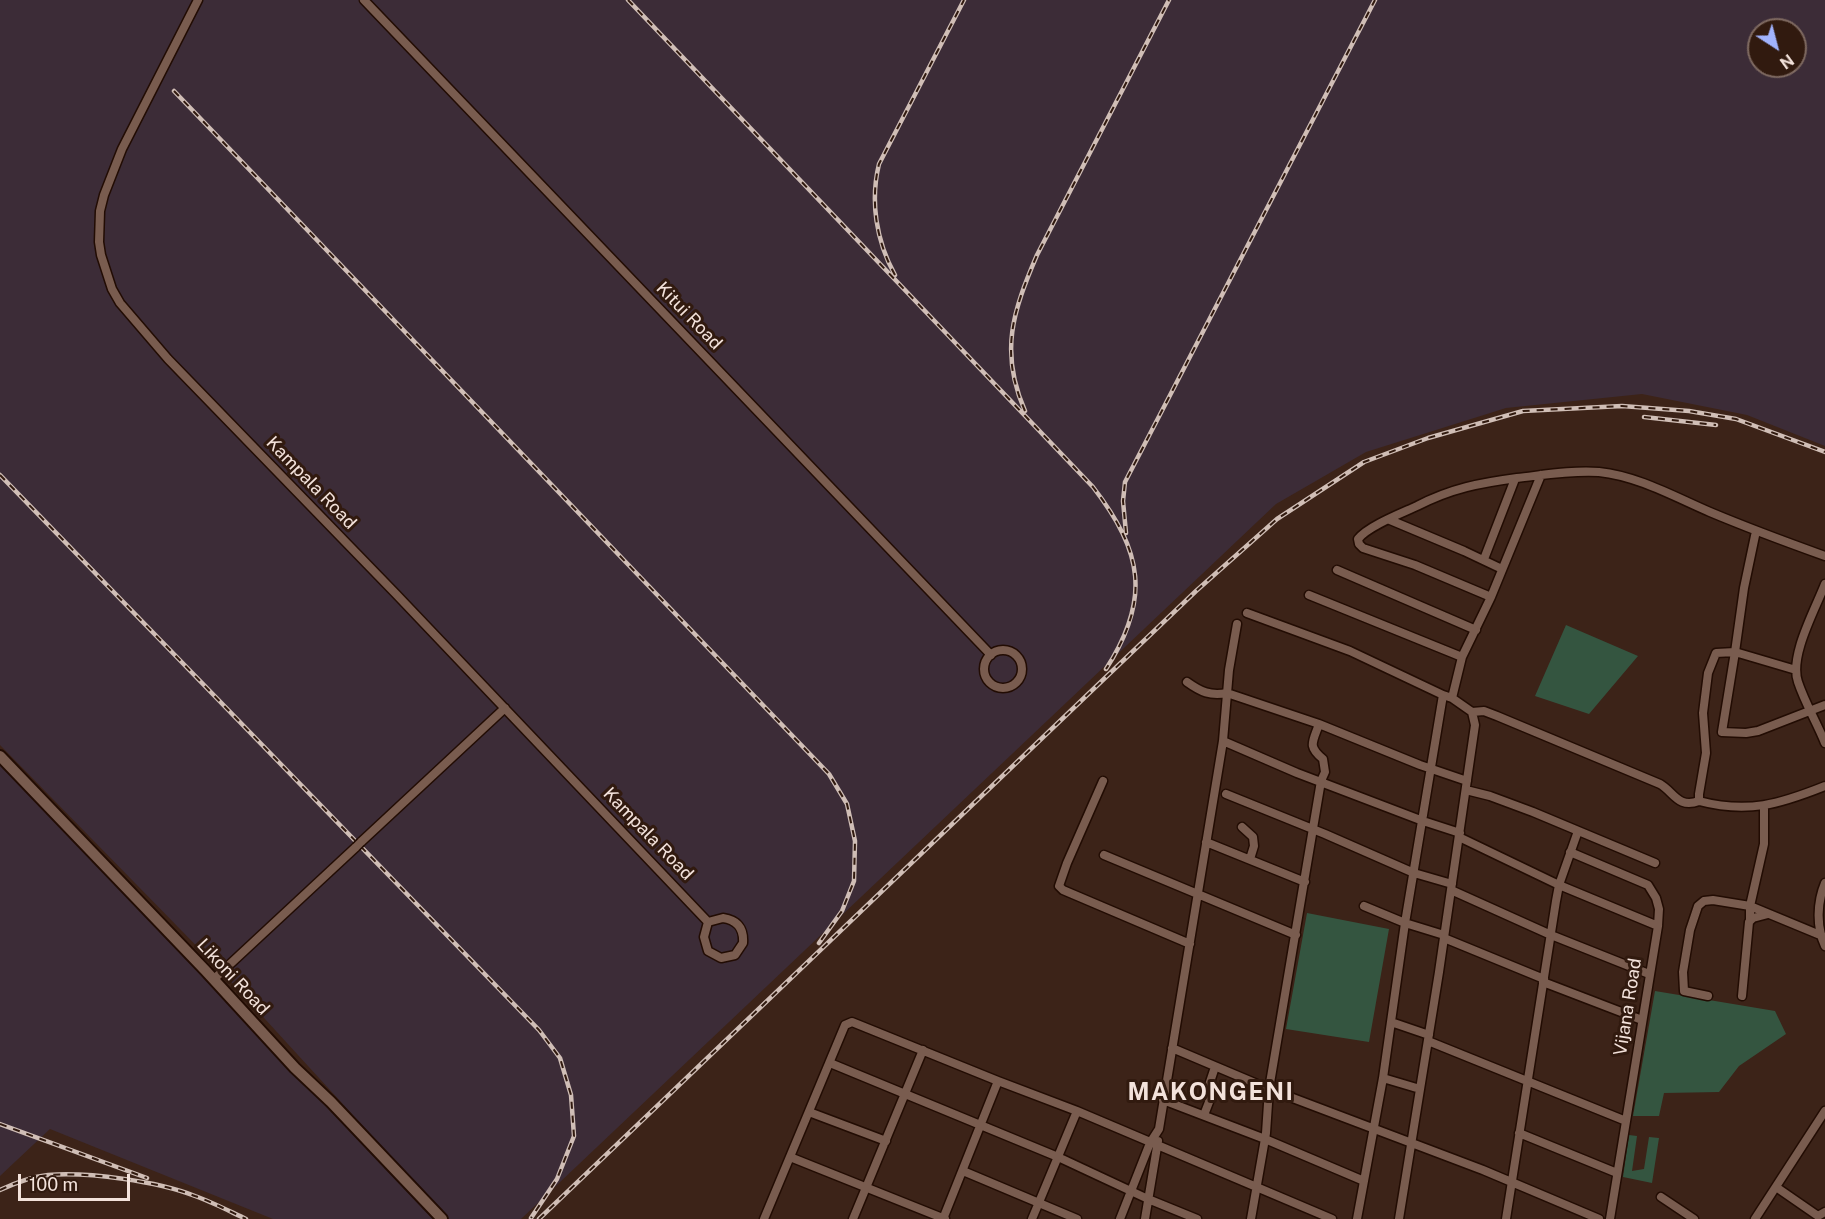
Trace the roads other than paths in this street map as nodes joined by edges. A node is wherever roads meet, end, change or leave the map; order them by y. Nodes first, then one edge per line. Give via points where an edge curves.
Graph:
1 (198, 0) edge
2 (364, 0) edge
3 (1541, 475) junction
4 (1515, 478) junction
5 (1390, 520) junction
6 (1756, 531) junction
7 (1825, 556) edge
8 (1484, 560) junction
9 (1502, 569) junction
10 (1336, 570) dead end
11 (1825, 584) edge
12 (1309, 595) dead end
13 (1491, 597) junction
14 (1248, 613) dead end
15 (1237, 624) dead end
16 (1476, 630) junction
17 (1735, 652) junction
18 (991, 655) junction
19 (1462, 657) junction
20 (1796, 670) junction
21 (1187, 682) dead end
22 (1227, 693) junction
23 (1447, 696) junction
24 (1825, 705) edge
25 (505, 708) junction
26 (1472, 712) junction
27 (1812, 712) junction
28 (1319, 724) junction
29 (1223, 741) junction
30 (1825, 743) edge
31 (0, 759) edge
32 (1432, 770) junction
33 (1103, 781) dead end
34 (1321, 781) junction
35 (1467, 786) junction
36 (1825, 786) edge
37 (1226, 794) dead end
38 (1699, 801) junction
39 (1764, 806) junction
40 (57, 819) junction
41 (1423, 821) junction
42 (1242, 827) dead end
43 (1314, 830) junction
44 (1578, 831) junction
45 (1460, 835) junction
46 (1206, 842) junction
47 (1570, 852) junction
48 (1104, 855) dead end
49 (1250, 859) junction
50 (1654, 863) dead end
51 (1414, 873) junction
52 (1305, 882) junction
53 (1825, 883) edge
54 (1559, 885) junction
55 (1452, 887) junction
56 (1198, 894) junction
57 (1364, 906) dead end
58 (1750, 906) junction
59 (1768, 914) junction
60 (1750, 920) junction
61 (708, 922) junction
62 (1405, 923) junction
63 (1658, 926) junction
64 (1296, 935) junction
65 (1551, 935) junction
66 (1444, 936) junction
67 (1823, 937) edge
68 (1190, 944) junction
69 (1825, 946) edge
70 (1649, 974) junction
71 (213, 979) junction
72 (1544, 981) junction
73 (1708, 996) dead end
74 (1742, 996) dead end
75 (1642, 1020) junction
76 (1391, 1022) junction
77 (1428, 1038) junction
78 (1172, 1048) junction
79 (923, 1050) junction
80 (830, 1063) junction
81 (1215, 1067) junction
82 (1383, 1078) junction
83 (998, 1082) junction
84 (1527, 1082) junction
85 (1269, 1089) junction
86 (1420, 1089) junction
87 (905, 1093) junction
88 (1163, 1100) junction
89 (1077, 1111) junction
90 (809, 1112) junction
91 (1825, 1112) edge
92 (1203, 1115) junction
93 (1626, 1121) junction
94 (982, 1126) junction
95 (1815, 1126) junction
96 (1373, 1128) junction
97 (1825, 1132) edge
98 (1519, 1133) junction
99 (1265, 1139) junction
100 (886, 1141) junction
101 (1411, 1142) junction
102 (1154, 1145) junction
103 (790, 1157) junction
104 (1058, 1157) junction
105 (963, 1171) junction
106 (1617, 1173) junction
107 (1364, 1181) junction
108 (1511, 1182) junction
109 (867, 1186) junction
110 (1256, 1187) junction
111 (1776, 1188) junction
112 (1131, 1191) junction
113 (1661, 1197) dead end
114 (1148, 1199) junction
115 (1038, 1203) junction
116 (1821, 1216) edge
117 (440, 1219) edge
118 (764, 1219) edge
119 (854, 1219) edge
120 (944, 1219) edge
121 (1032, 1219) edge
122 (1077, 1219) edge
123 (1120, 1219) edge
124 (1145, 1219) edge
125 (1197, 1219) edge
126 (1251, 1219) edge
127 (1332, 1219) edge
128 (1357, 1219) edge
129 (1399, 1219) edge
130 (1506, 1219) edge
131 (1599, 1219) edge
132 (1610, 1219) edge
133 (1694, 1219) edge
134 (1755, 1219) edge

1 - 25 street, Kampala Road via 122,149 104,195 99,242 112,289 168,359
2 - 18 street, Kitui Road
3 - 4 street
3 - 6 street via 1589,472 1620,477
3 - 9 street
4 - 5 street via 1451,490
4 - 8 street
5 - 8 street
5 - 13 street via 1363,533 1359,544
6 - 7 street
6 - 17 street
8 - 9 street
9 - 13 street
10 - 16 street
11 - 20 street
12 - 19 street
13 - 16 street
14 - 23 street via 1350,651
15 - 22 street
16 - 19 street
17 - 20 street
17 - 27 street via 1722,732 1758,731
17 - 38 street via 1716,653 1708,673 1703,712 1706,753
18 - 18 street via 985,666 988,681 1001,688 1016,683 1022,668 1017,656 1006,651
19 - 23 street
20 - 27 street
21 - 22 street via 1200,692
22 - 28 street
22 - 29 street
23 - 26 street
23 - 32 street
24 - 27 street
25 - 61 street, Kampala Road
25 - 71 street
26 - 35 street via 1475,725
26 - 38 street via 1484,711 1585,752 1660,784 1686,803
27 - 30 street
28 - 32 street
28 - 34 street via 1311,745 1325,763
29 - 34 street
29 - 46 street
31 - 40 street, Likoni Road
32 - 35 street
32 - 41 street
33 - 68 street via 1060,888
34 - 41 street
34 - 43 street
35 - 44 street
35 - 45 street
36 - 39 street
37 - 43 street
38 - 39 street
39 - 58 street via 1764,844
40 - 71 street, Likoni Road
40 - 117 street, Likoni Road
41 - 45 street
41 - 51 street
42 - 49 street via 1253,837
43 - 51 street
43 - 52 street
44 - 47 street
44 - 50 street
45 - 54 street
45 - 55 street
46 - 49 street
46 - 56 street
47 - 54 street
47 - 63 street, Vijana Road via 1648,885 1659,909
48 - 56 street
49 - 52 street
51 - 55 street
51 - 62 street
52 - 64 street
53 - 67 street via 1820,896
54 - 63 street
54 - 65 street
55 - 65 street
55 - 66 street
56 - 64 street
56 - 68 street
57 - 62 street
58 - 59 street
58 - 60 street
58 - 73 street via 1708,900 1698,906 1690,930 1683,989
59 - 60 street
59 - 67 street
60 - 74 street
61 - 61 street via 723,918 737,923 744,935 740,950 728,958 708,951 704,937
62 - 66 street
62 - 76 street
63 - 70 street, Vijana Road
64 - 85 street
65 - 70 street
65 - 72 street
66 - 72 street
66 - 77 street
67 - 69 street
68 - 78 street
70 - 75 street, Vijana Road
71 - 117 street, Likoni Road
72 - 75 street
72 - 84 street
75 - 93 street, Vijana Road
76 - 77 street
76 - 82 street
77 - 84 street
77 - 86 street
78 - 81 street
78 - 88 street
79 - 80 street via 852,1022 845,1025
79 - 83 street
79 - 87 street
80 - 87 street
80 - 90 street
81 - 85 street
81 - 92 street
82 - 86 street
82 - 96 street
83 - 89 street
83 - 94 street
84 - 93 street
84 - 98 street
85 - 96 street
85 - 99 street
86 - 101 street
87 - 94 street
87 - 100 street
88 - 92 street
88 - 102 street
89 - 102 street
89 - 104 street
90 - 100 street
90 - 103 street
91 - 95 street
92 - 99 street
93 - 106 street, Vijana Road
94 - 104 street
94 - 105 street
95 - 97 street
95 - 111 street
96 - 101 street
96 - 107 street
98 - 106 street
98 - 108 street
99 - 107 street
99 - 110 street
100 - 109 street
101 - 108 street
101 - 129 street
102 - 110 street
102 - 112 street
102 - 114 street
103 - 109 street
103 - 118 street
104 - 112 street
104 - 115 street
105 - 115 street
105 - 120 street
106 - 132 street, Vijana Road
107 - 128 street
108 - 130 street
108 - 131 street
109 - 119 street
109 - 120 street
110 - 126 street
110 - 127 street
111 - 116 street
111 - 134 street
112 - 114 street
112 - 123 street
113 - 133 street
114 - 124 street
114 - 125 street
115 - 121 street
115 - 122 street

